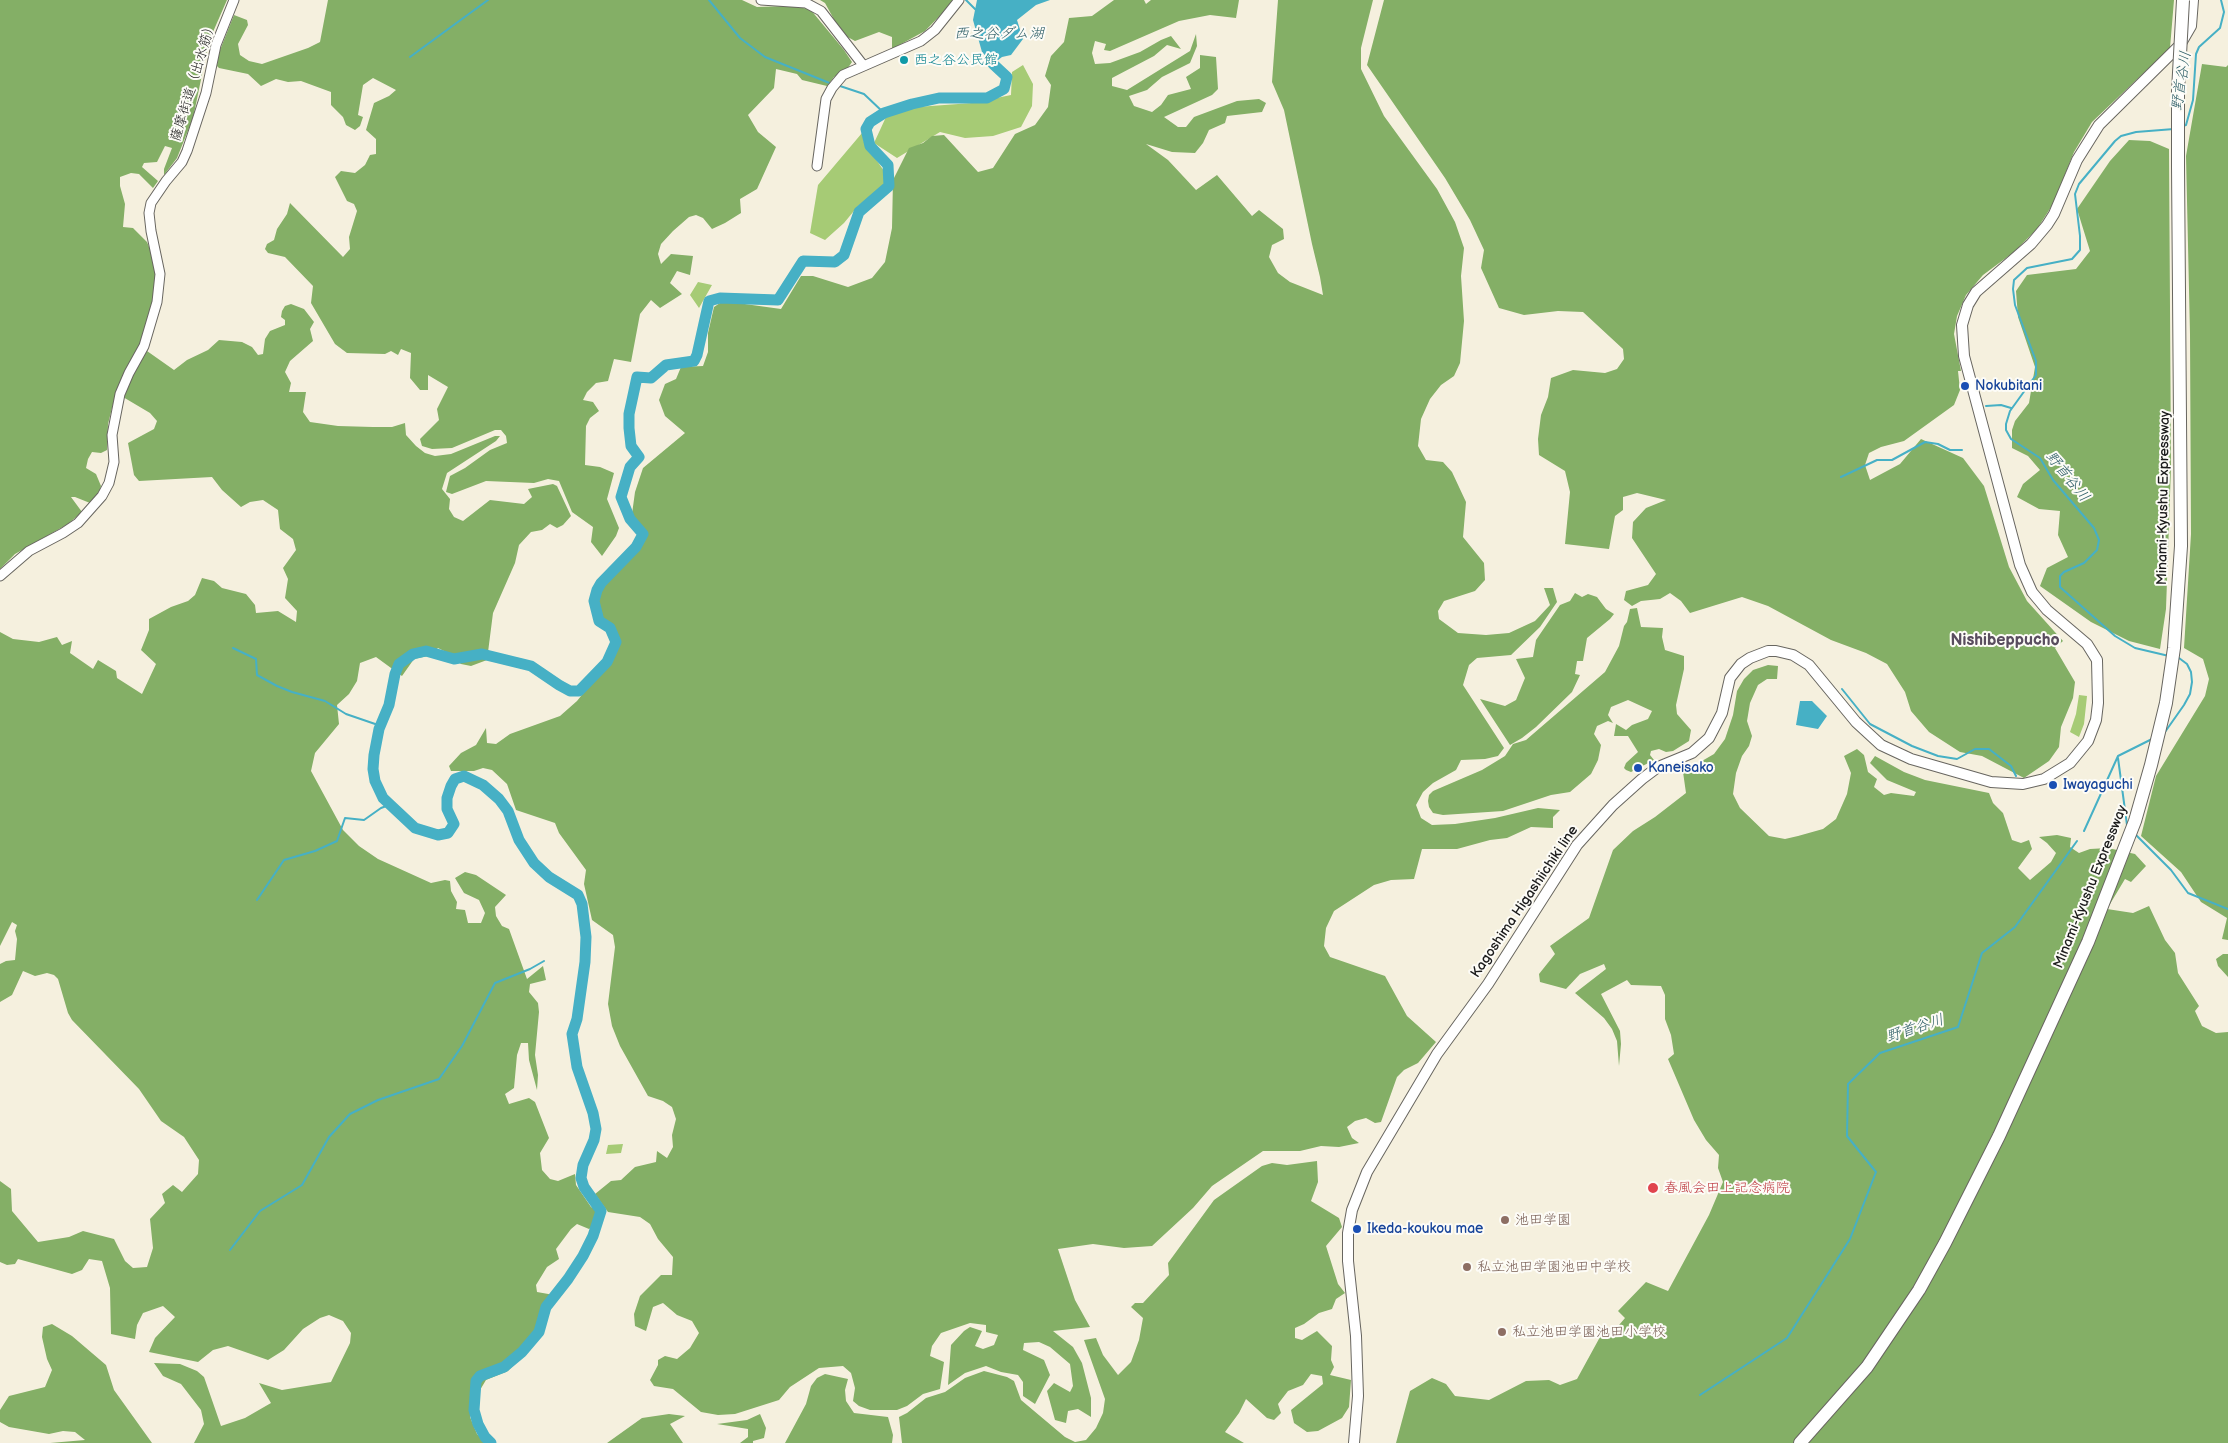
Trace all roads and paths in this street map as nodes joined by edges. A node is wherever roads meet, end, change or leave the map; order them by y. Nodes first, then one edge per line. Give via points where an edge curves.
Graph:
1 (234, 0) edge
2 (762, 0) edge
3 (2183, 0) edge
4 (2193, 0) edge
5 (958, 2) edge
6 (863, 65) junction
7 (817, 166) dead end
8 (0, 576) edge
9 (1354, 1443) edge
10 (1800, 1443) edge

1 - 8 street, 薩摩街道（出水筋） via 216,45 206,94 187,151 151,203 151,231 160,274 157,302 144,346 120,394 112,435 114,462 110,483 78,523 29,551
2 - 6 street via 806,3 821,11
3 - 10 highway, Minami-Kyushu Expressway, bridge via 2178,91 2181,490 2178,608 2166,703 2152,766 2135,821 2088,942 1999,1136 1945,1243 1919,1290 1868,1367
4 - 9 main road, Kagoshima Higashiichiki line via 2191,26 2180,45 2099,125 2077,160 2047,225 1976,292 1962,325 1964,356 2024,574 2032,592 2047,610 2087,644 2097,660 2098,703 2088,741 2070,762 2044,779 2023,784 1991,782 1911,760 1881,745 1856,722 1809,665 1793,655 1768,651 1741,664 1730,678 1722,714 1709,738 1692,753 1658,767 1642,779 1577,845 1488,984 1426,1070 1368,1172 1352,1210 1348,1233 1358,1396
5 - 6 street via 935,30 921,41
6 - 7 street via 843,75 829,94 823,113

